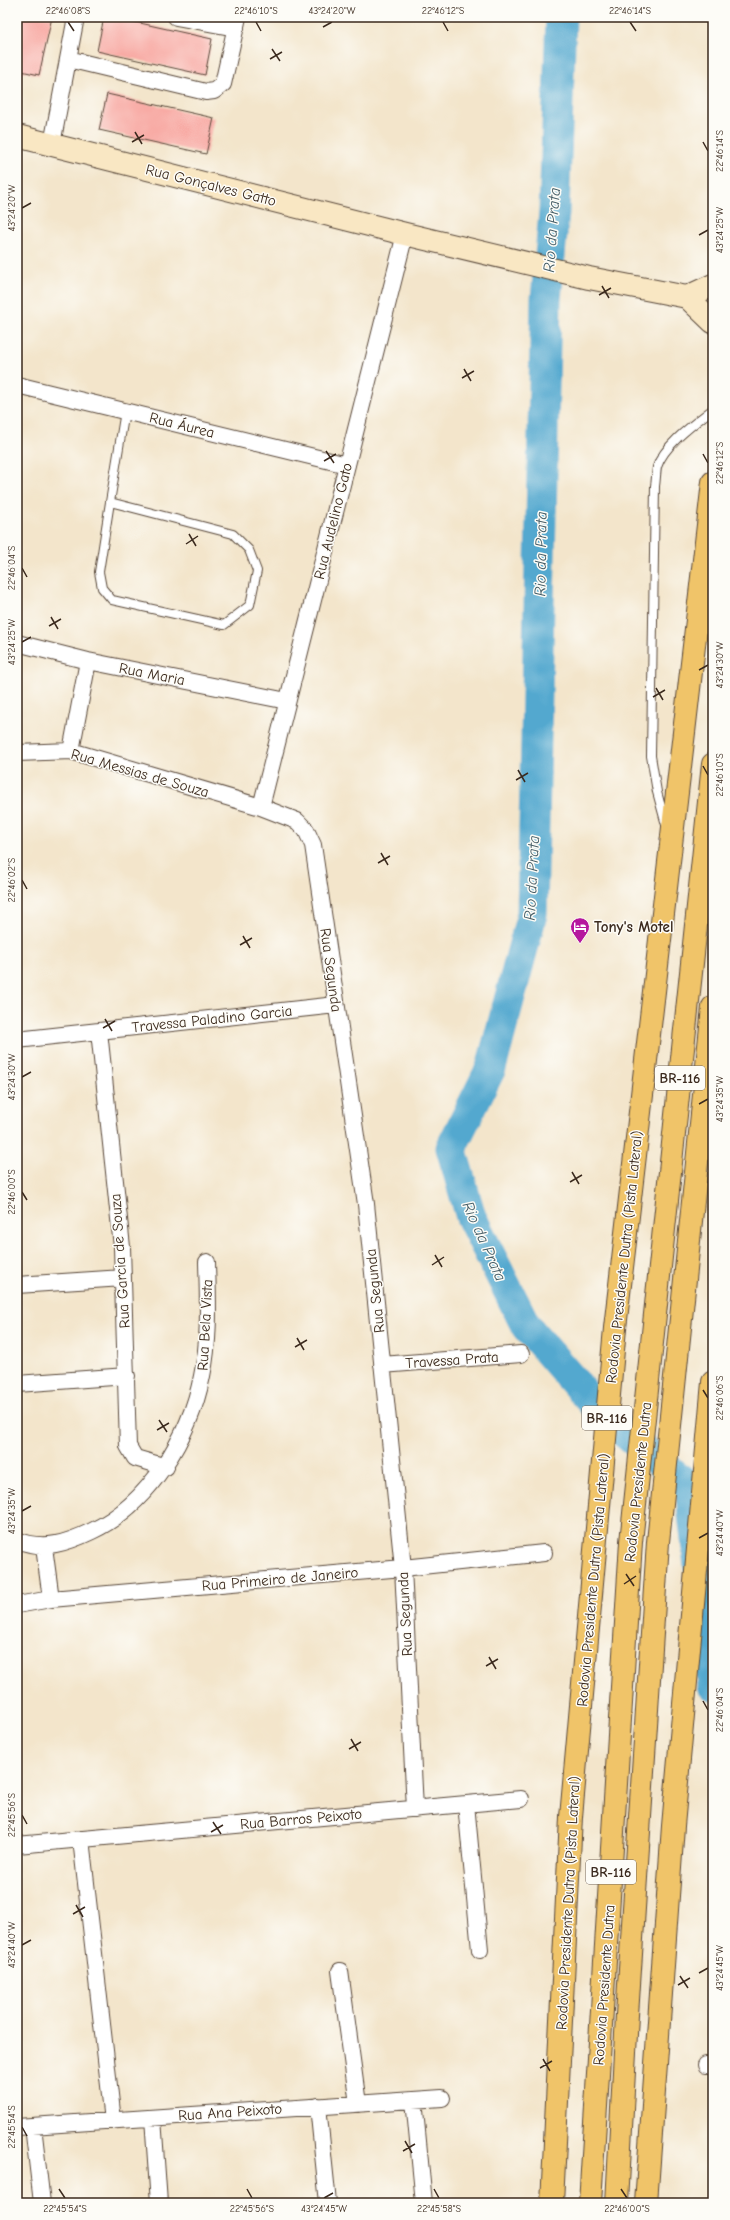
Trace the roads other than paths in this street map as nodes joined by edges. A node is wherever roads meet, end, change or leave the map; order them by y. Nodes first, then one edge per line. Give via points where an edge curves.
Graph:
1 (76, 17) edge
2 (176, 17) edge
3 (237, 22) edge
4 (68, 59) junction
5 (17, 136) edge
6 (52, 144) junction
7 (405, 234) junction
8 (713, 285) edge
9 (687, 297) junction
10 (713, 322) edge
11 (17, 386) edge
12 (713, 409) edge
13 (126, 412) junction
14 (347, 465) junction
15 (713, 482) edge
16 (110, 502) junction
17 (17, 643) edge
18 (88, 661) junction
19 (287, 701) junction
20 (71, 751) junction
21 (17, 753) edge
22 (713, 764) edge
23 (261, 807) junction
24 (670, 841) junction
25 (336, 1005) junction
26 (713, 1007) edge
27 (99, 1031) junction
28 (17, 1040) edge
29 (207, 1262) dead end
30 (123, 1278) junction
31 (17, 1285) edge
32 (521, 1354) dead end
33 (382, 1365) junction
34 (127, 1376) junction
35 (713, 1382) edge
36 (17, 1384) edge
37 (166, 1467) junction
38 (17, 1540) edge
39 (44, 1547) junction
40 (544, 1553) dead end
41 (403, 1568) junction
42 (52, 1599) junction
43 (17, 1605) edge
44 (520, 1799) dead end
45 (466, 1804) junction
46 (415, 1809) junction
47 (81, 1839) junction
48 (17, 1845) edge
49 (480, 1950) dead end
50 (340, 1971) dead end
51 (442, 2098) dead end
52 (414, 2100) junction
53 (358, 2104) junction
54 (318, 2106) junction
55 (153, 2118) junction
56 (113, 2121) junction
57 (33, 2126) junction
58 (17, 2127) edge
59 (42, 2203) edge
60 (158, 2203) edge
61 (328, 2203) edge
62 (424, 2203) edge
63 (552, 2203) edge
64 (590, 2203) edge
65 (618, 2203) edge
66 (646, 2203) edge

1 - 4 street
2 - 3 street
3 - 4 street via 223,84 214,91 206,92
4 - 6 street
5 - 6 street, Rua Gonçalves Gatto
6 - 7 street, Rua Gonçalves Gatto
7 - 9 street, Rua Gonçalves Gatto via 589,278
7 - 14 street, Rua Audelino Gato
8 - 9 street
9 - 10 street
11 - 13 street, Rua Áurea
12 - 24 lane via 673,443 657,467 655,486 652,756
13 - 14 street, Rua Áurea
13 - 16 lane
14 - 19 street, Rua Audelino Gato
15 - 24 highway, Rodovia Presidente Dutra (Pista Lateral) / BR-116
16 - 16 lane via 99,572 102,588 112,600 224,625 250,605 257,571 249,550 233,534
17 - 18 street, Rua Maria
18 - 19 street, Rua Maria
18 - 20 street
19 - 23 street, Rua Audelino Gato
20 - 21 street, Rua Messias de Souza
20 - 23 street, Rua Messias de Souza
22 - 64 highway, Rodovia Presidente Dutra / BR-116 via 631,1542
23 - 25 street, Rua Segunda via 297,821 306,830 313,845
24 - 63 highway, Rodovia Presidente Dutra (Pista Lateral) / BR-116 via 615,1328 571,1817
25 - 27 street, Travessa Paladino Garcia
25 - 33 street, Rua Segunda via 366,1204
26 - 65 highway, Rodovia Presidente Dutra / BR-116 via 658,1542 627,2015
27 - 28 street, Travessa Paladino Garcia
27 - 30 street, Rua Garcia de Souza via 122,1247
29 - 37 street, Rua Bela Vista via 207,1343 202,1377 192,1410
30 - 31 street
30 - 34 street, Rua Garcia de Souza
32 - 33 street, Travessa Prata
33 - 41 street, Rua Segunda
34 - 36 street
34 - 37 street, Rua Garcia de Souza via 130,1452 135,1458
35 - 66 highway via 673,1834
37 - 39 street, Rua Bela Vista via 127,1510 73,1540
38 - 39 street, Rua Bela Vista
39 - 42 street
40 - 41 street, Rua Primeiro de Janeiro
41 - 42 street, Rua Primeiro de Janeiro
41 - 46 street, Rua Segunda
42 - 43 street, Rua Primeiro de Janeiro
44 - 45 street, Rua Barros Peixoto
45 - 46 street, Rua Barros Peixoto
45 - 49 street
46 - 47 street, Rua Barros Peixoto
47 - 48 street, Rua Barros Peixoto
47 - 56 street
50 - 53 street
51 - 52 street, Rua Ana Peixoto
52 - 53 street, Rua Ana Peixoto
52 - 62 street
53 - 54 street, Rua Ana Peixoto
54 - 55 street, Rua Ana Peixoto
54 - 61 street
55 - 56 street, Rua Ana Peixoto
55 - 60 street
56 - 57 street, Rua Ana Peixoto
57 - 58 street, Rua Ana Peixoto
57 - 59 street

